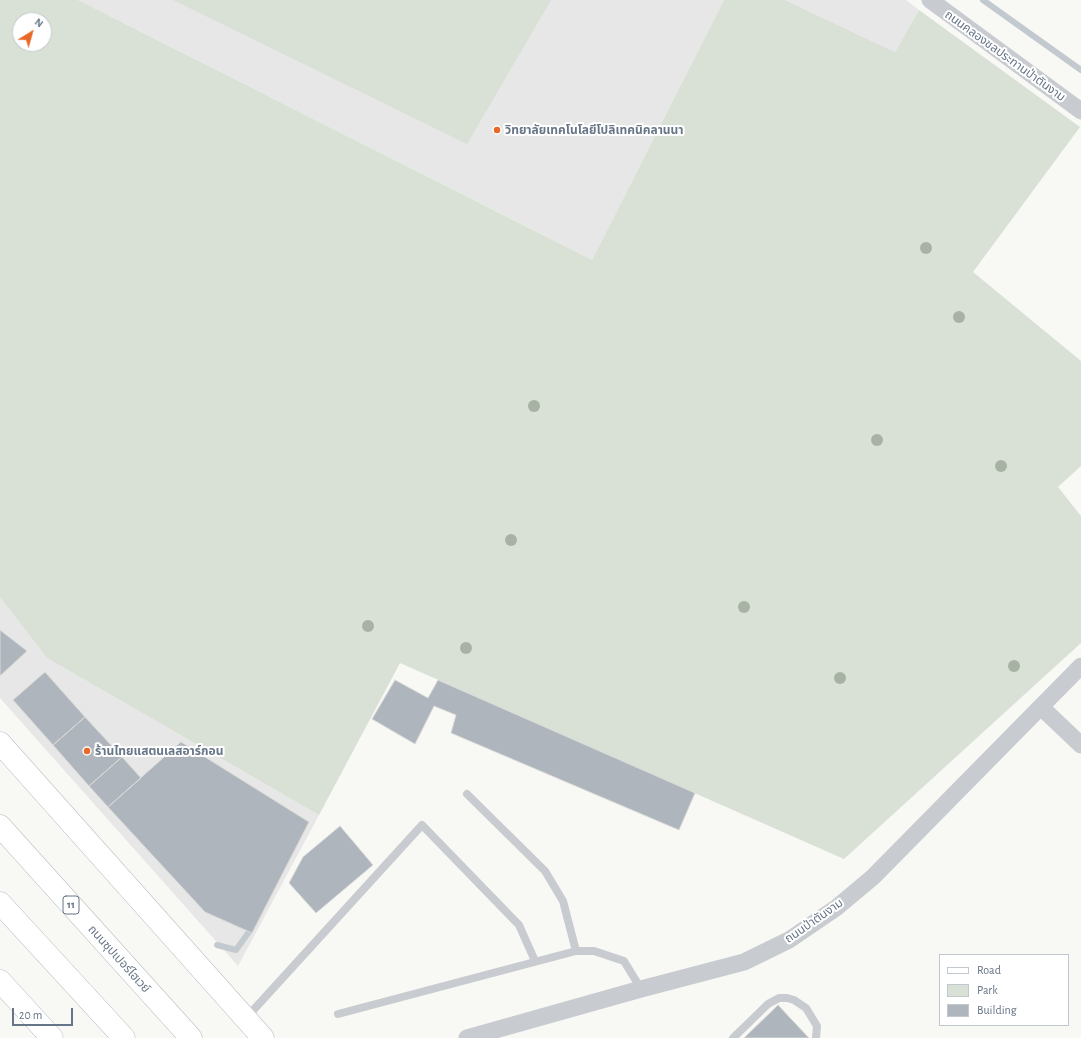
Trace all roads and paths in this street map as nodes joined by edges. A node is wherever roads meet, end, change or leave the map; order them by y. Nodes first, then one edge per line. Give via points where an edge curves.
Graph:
1 (930, 0) edge
2 (1081, 111) edge
3 (1081, 666) edge
4 (1041, 707) junction
5 (0, 743) edge
6 (1081, 745) edge
7 (467, 794) dead end
8 (0, 826) edge
9 (0, 903) edge
10 (576, 951) junction
11 (536, 962) junction
12 (0, 982) edge
13 (641, 989) junction
14 (338, 1014) dead end
15 (246, 1018) junction
16 (52, 1038) edge
17 (124, 1038) edge
18 (191, 1038) edge
19 (263, 1038) edge
20 (467, 1038) edge
21 (733, 1038) edge
22 (816, 1038) edge

1 - 2 street, ถนนคลองชลประทานป่าตันงาม
3 - 4 street, ถนนป่าตันงาม
4 - 6 street
4 - 13 street, ถนนป่าตันงาม via 873,877 830,912 789,940 744,962
5 - 15 main road
7 - 10 lane via 544,871 564,901
8 - 18 main road, ถนนซุปเปอร์ไฮเวย์ / 11
9 - 17 main road
10 - 11 lane
10 - 13 lane via 594,951 624,961
11 - 14 lane
11 - 15 lane via 519,925 422,825
12 - 16 main road
13 - 20 street, ถนนป่าตันงาม
15 - 19 main road
21 - 22 lane via 768,1004 778,998 794,1000 806,1008 817,1026

